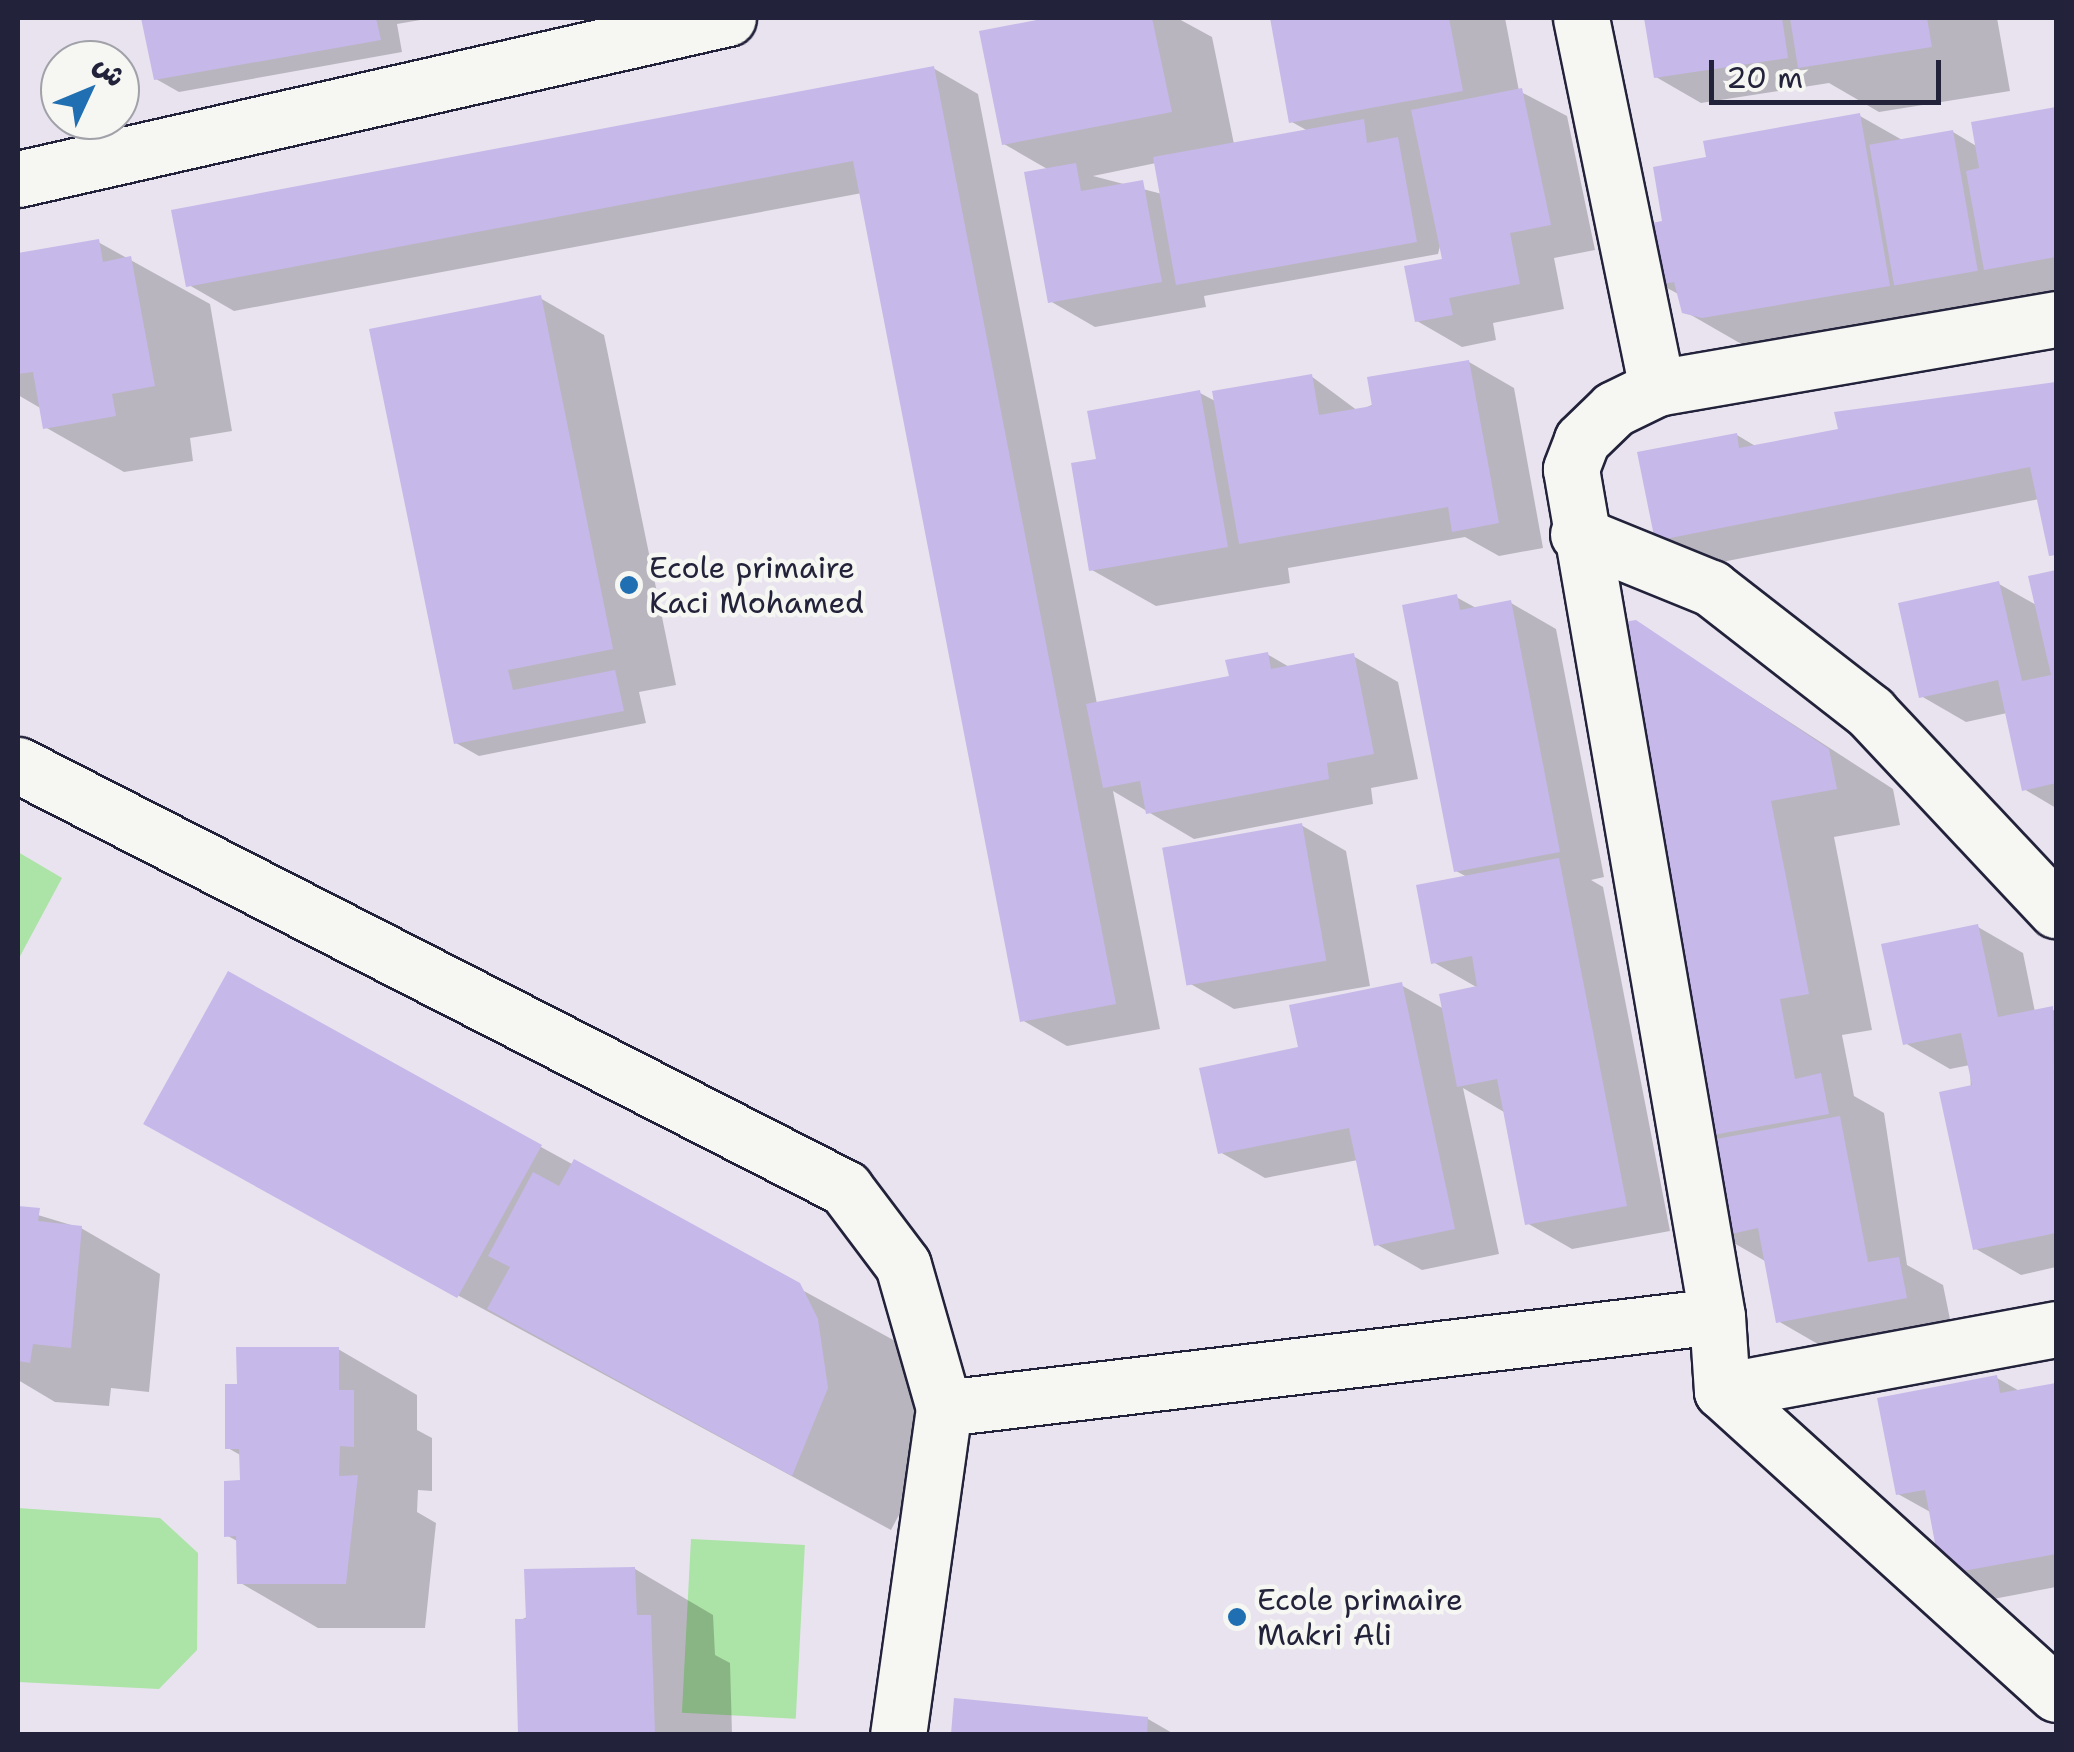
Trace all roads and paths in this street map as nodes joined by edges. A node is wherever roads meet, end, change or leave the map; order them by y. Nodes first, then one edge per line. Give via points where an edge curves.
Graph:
1 (728, 18) edge
2 (1581, 18) edge
3 (18, 179) edge
4 (2056, 319) edge
5 (1656, 388) junction
6 (1578, 534) junction
7 (18, 764) edge
8 (2056, 910) edge
9 (1717, 1316) junction
10 (2056, 1330) edge
11 (1722, 1392) junction
12 (944, 1408) junction
13 (2056, 1694) edge
14 (898, 1734) edge

1 - 3 street
2 - 5 street
4 - 5 street
5 - 6 street via 1582,440 1570,468
6 - 8 street via 1712,588 1870,712
6 - 9 street
7 - 12 street via 845,1188 902,1265
9 - 11 street
9 - 12 street
10 - 11 street
11 - 13 street
12 - 14 street

